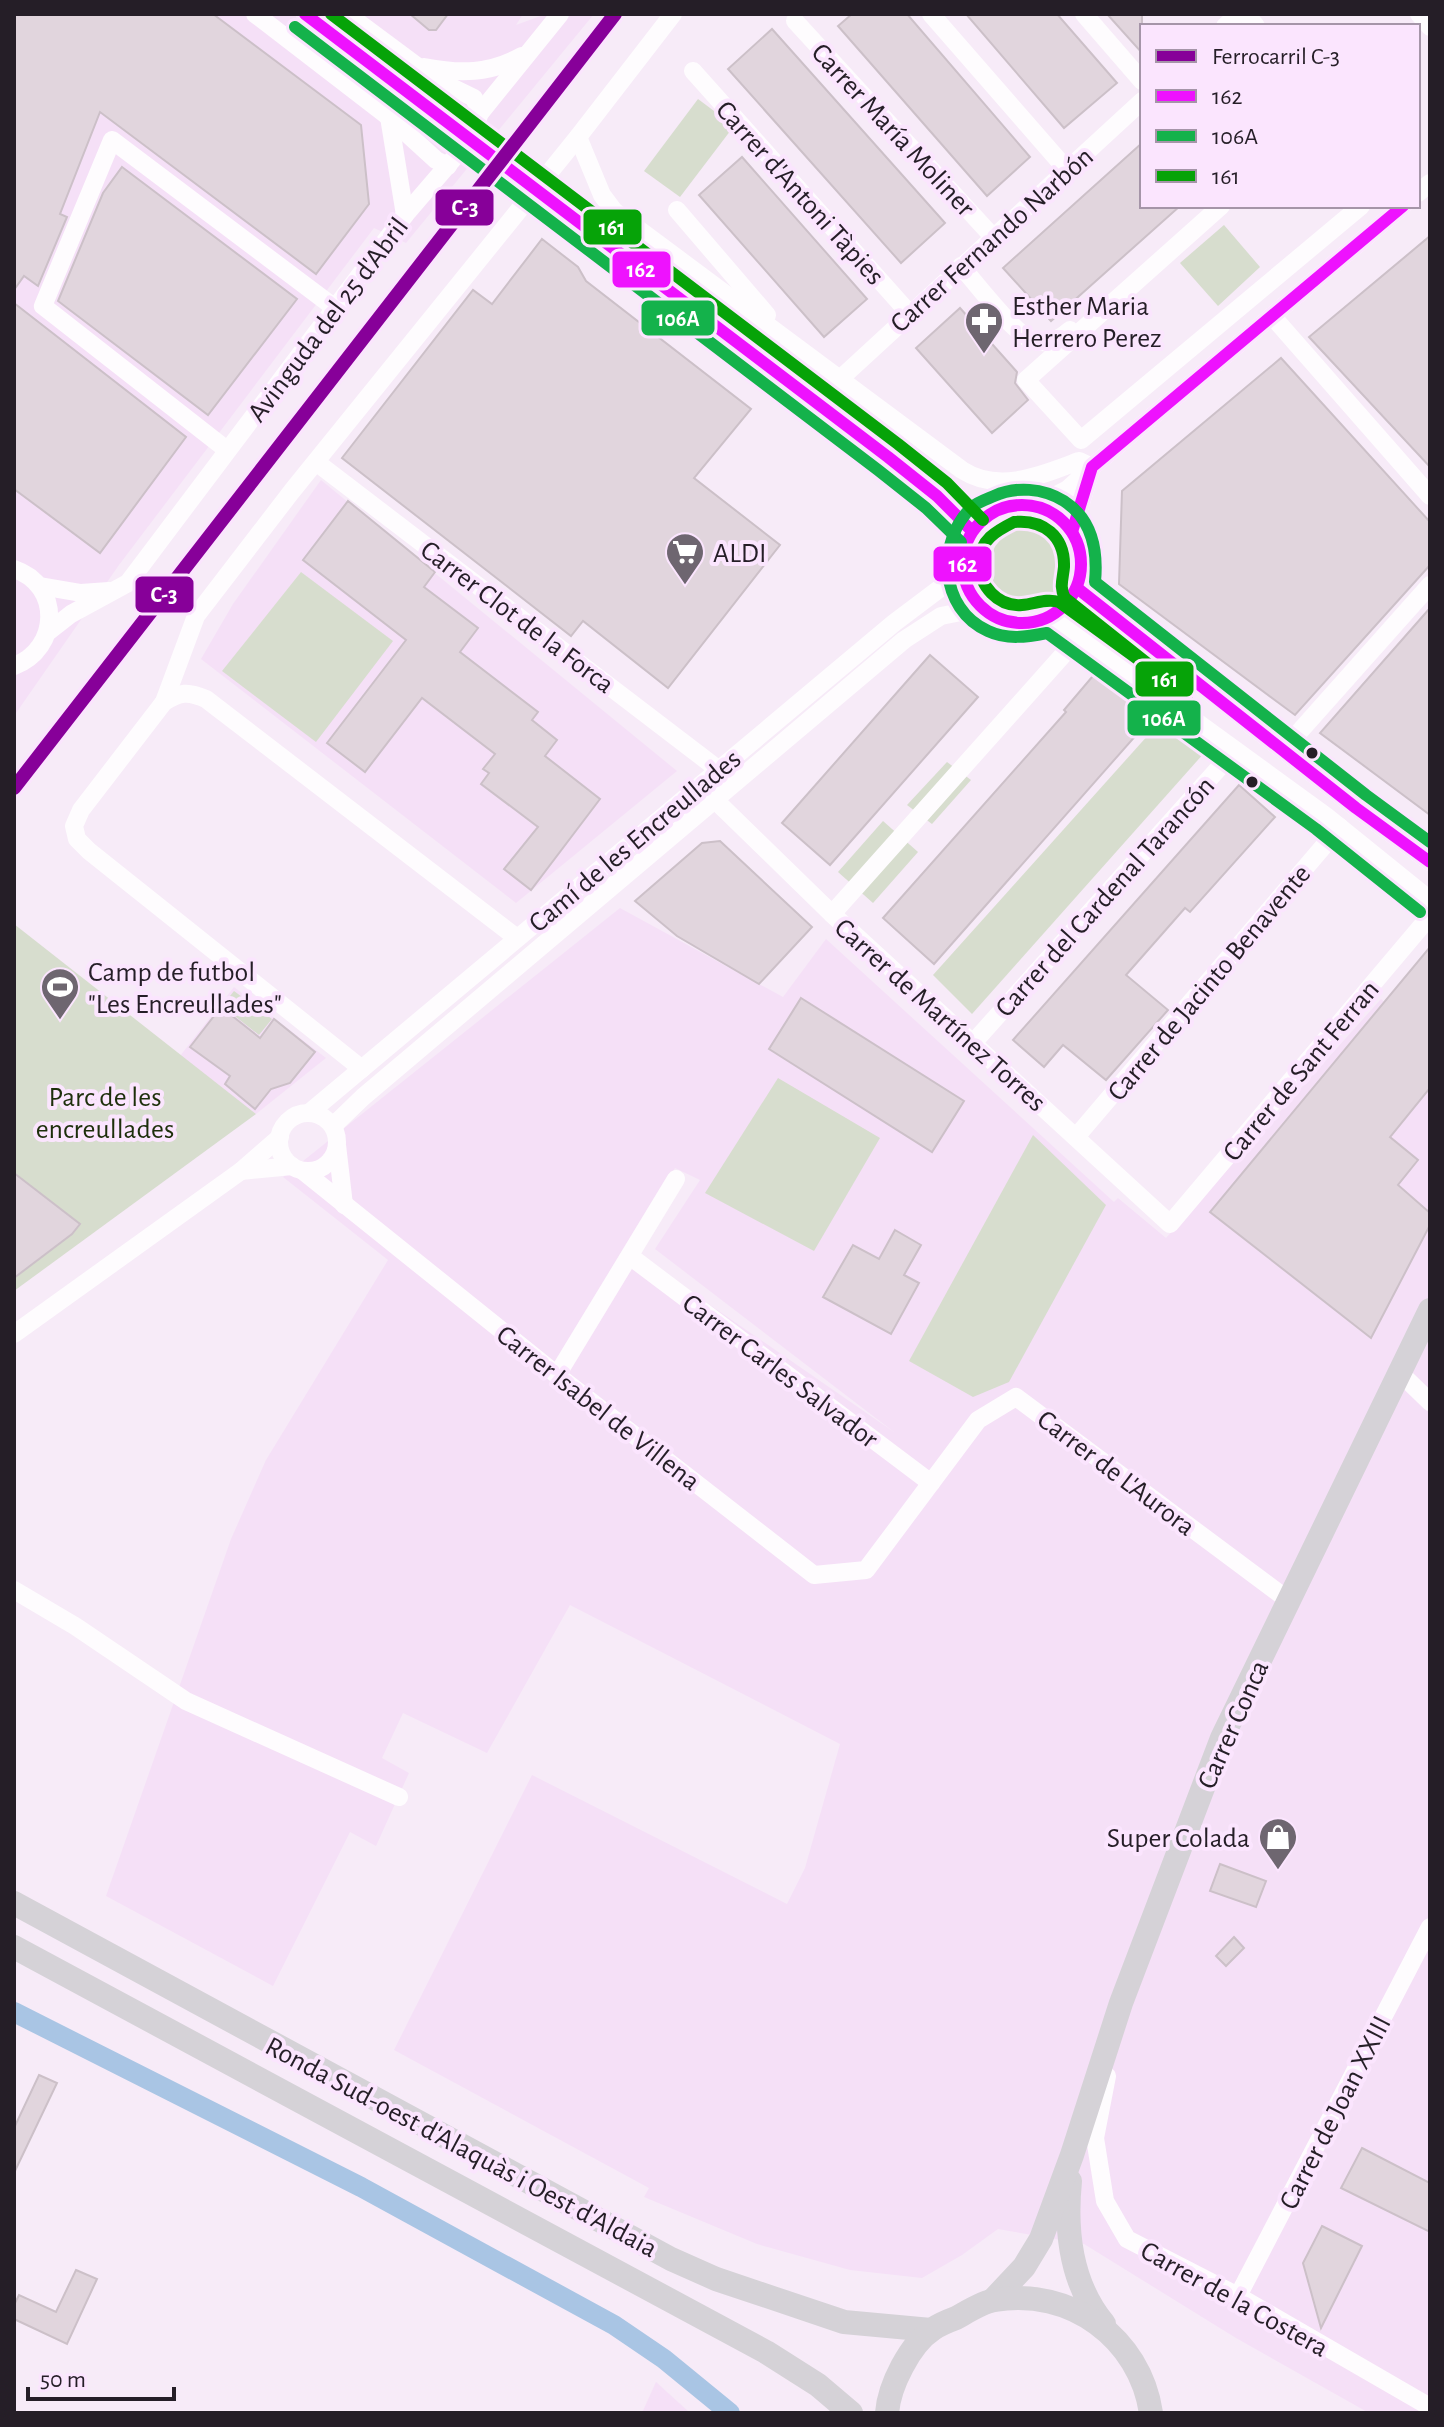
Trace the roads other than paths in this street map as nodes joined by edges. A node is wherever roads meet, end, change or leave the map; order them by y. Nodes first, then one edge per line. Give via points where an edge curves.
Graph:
1 (255, 14) edge
2 (305, 14) edge
3 (347, 14) edge
4 (560, 14) edge
5 (673, 14) edge
6 (931, 14) edge
7 (1084, 14) edge
8 (1419, 14) edge
9 (795, 21) dead end
10 (1430, 27) edge
11 (532, 51) junction
12 (415, 65) junction
13 (693, 71) dead end
14 (1140, 79) edge
15 (1140, 103) edge
16 (480, 113) junction
17 (389, 117) junction
18 (447, 122) tunnel mouth
19 (578, 137) junction
20 (448, 166) junction
21 (1067, 170) junction
22 (556, 204) tunnel mouth
23 (1209, 208) edge
24 (1219, 208) edge
25 (1359, 208) edge
26 (1401, 208) edge
27 (677, 210) dead end
28 (405, 215) junction
29 (993, 237) junction
30 (961, 266) junction
31 (335, 308) junction
32 (909, 313) junction
33 (1273, 317) junction
34 (790, 341) junction
35 (841, 378) junction
36 (227, 450) junction
37 (316, 462) junction
38 (1092, 467) junction
39 (1430, 496) edge
40 (1035, 506) junction
41 (972, 531) junction
42 (1072, 532) junction
43 (14, 569) edge
44 (963, 571) junction
45 (1430, 585) edge
46 (40, 586) junction
47 (123, 587) junction
48 (1077, 588) junction
49 (981, 608) junction
50 (1051, 616) junction
51 (48, 632) junction
52 (1079, 637) junction
53 (14, 666) edge
54 (164, 702) junction
55 (1284, 749) junction
56 (1235, 750) junction
57 (719, 770) junction
58 (715, 800) junction
59 (1340, 827) junction
60 (1430, 862) edge
61 (1430, 900) edge
62 (832, 914) junction
63 (1430, 916) edge
64 (517, 938) junction
65 (973, 1043) junction
66 (362, 1069) junction
67 (309, 1113) junction
68 (335, 1135) junction
69 (280, 1137) junction
70 (1076, 1137) junction
71 (298, 1168) junction
72 (241, 1171) junction
73 (676, 1179) dead end
74 (344, 1205) junction
75 (1170, 1224) joint
76 (631, 1257) junction
77 (1430, 1310) edge
78 (14, 1334) edge
79 (1400, 1373) junction
80 (557, 1375) junction
81 (1430, 1402) edge
82 (931, 1483) junction
83 (866, 1570) joint
84 (14, 1590) edge
85 (1288, 1600) junction
86 (399, 1797) dead end
87 (14, 1903) edge
88 (1430, 1927) edge
89 (14, 1947) edge
90 (1121, 2003) junction
91 (1072, 2155) junction
92 (1238, 2296) junction
93 (993, 2300) junction
94 (931, 2330) junction
95 (1124, 2346) junction
96 (1430, 2407) edge
97 (851, 2413) edge
98 (887, 2413) edge
99 (1151, 2413) edge

1 - 17 street
2 - 18 street
3 - 12 street
4 - 11 street, Avinguda del 25 d'Abril
5 - 19 street
6 - 21 street
7 - 14 street
8 - 10 street
9 - 29 street, Carrer María Moliner
11 - 12 street via 480,71
11 - 16 street, Avinguda del 25 d'Abril
12 - 16 street via 474,98
13 - 32 street, Carrer d'Antoni Tàpies
15 - 21 street, Carrer Fernando Narbón
16 - 20 street, Avinguda del 25 d'Abril via 472,134
17 - 20 street
17 - 28 street
19 - 34 street via 614,211
19 - 37 street
20 - 28 street, Avinguda del 25 d'Abril
21 - 29 street, Carrer Fernando Narbón
22 - 41 street via 888,457
23 - 30 street via 1060,339 1048,343 1027,339
24 - 25 street via 1026,380 1081,440
26 - 33 street
27 - 34 street
28 - 31 street, Avinguda del 25 d'Abril
29 - 30 street, Carrer Fernando Narbón
30 - 32 street, Carrer Fernando Narbón
31 - 36 street, Avinguda del 25 d'Abril
31 - 36 street via 112,140 43,306
32 - 35 street, Carrer Fernando Narbón
33 - 38 street
33 - 39 street
34 - 35 street
35 - 38 street via 983,481 1037,476 1079,461
36 - 47 street, Avinguda del 25 d'Abril
37 - 54 street via 196,616
37 - 57 street, Carrer Clot de la Forca
38 - 40 street via 1068,489
38 - 42 street
40 - 41 street via 1000,509
40 - 42 street via 1062,520
41 - 44 street
42 - 48 street via 1081,559
43 - 46 street
44 - 49 street
44 - 57 street, Camí de les Encreullades
45 - 55 street
46 - 47 street via 90,593
46 - 51 street via 49,608
47 - 51 street, Avinguda del 25 d'Abril
48 - 50 street
48 - 55 street
49 - 50 street via 1015,624
49 - 58 street, Camí de les Encreullades via 926,624
50 - 52 street
51 - 53 street, Avinguda del 25 d'Abril via 34,654
52 - 56 street
52 - 62 street
54 - 64 street via 178,693 206,699
54 - 66 street via 81,810 74,826 77,839
55 - 60 street
56 - 59 street
56 - 65 street, Carrer del Cardenal Tarancón
57 - 64 street, Camí de les Encreullades
58 - 62 street, Carrer de Martínez Torres
58 - 68 street, Camí de les Encreullades via 363,1097
59 - 61 street
59 - 70 street, Carrer de Jacinto Benavente
62 - 65 street, Carrer de Martínez Torres
63 - 75 street, Carrer de Sant Ferran
64 - 66 street, Camí de les Encreullades
65 - 70 street, Carrer de Martínez Torres
66 - 67 street, Camí de les Encreullades
67 - 68 street via 319,1114
67 - 69 street via 291,1119
68 - 71 street via 330,1162 322,1168
68 - 74 street
69 - 71 street via 281,1153
69 - 72 street
70 - 75 street, Carrer de Martínez Torres
71 - 72 street
71 - 74 street, Carrer Isabel de Villena
72 - 78 street
73 - 76 street
74 - 80 street, Carrer Isabel de Villena
76 - 80 street
76 - 82 street, Carrer Carles Salvador
77 - 79 main road, Carrer Conca
79 - 81 street
79 - 85 main road, Carrer Conca
80 - 83 street, Carrer Isabel de Villena via 814,1575
82 - 83 street, Carrer de L'Aurora
82 - 85 street, Carrer de L'Aurora via 978,1420 1016,1397
84 - 86 street via 186,1701
85 - 90 main road, Carrer Conca via 1222,1738
87 - 94 main road, Ronda Sud-oest d'Alaquàs i Oest d'Aldaia via 671,2259 844,2322
88 - 92 street, Carrer de Joan XXIII
89 - 97 main road, Ronda Sud-oest d'Alaquàs i Oest d'Aldaia via 766,2352
90 - 91 main road, Carrer Conca
90 - 92 street, Carrer de la Costera via 1095,2138 1105,2201 1127,2239
91 - 93 main road, Carrer Conca via 1041,2239
91 - 95 main road, Carrer Conca via 1067,2203 1073,2261 1099,2317
92 - 96 street, Carrer de la Costera
93 - 94 main road
93 - 95 main road via 1041,2299 1087,2315
94 - 98 main road via 904,2361
95 - 99 main road via 1147,2389

